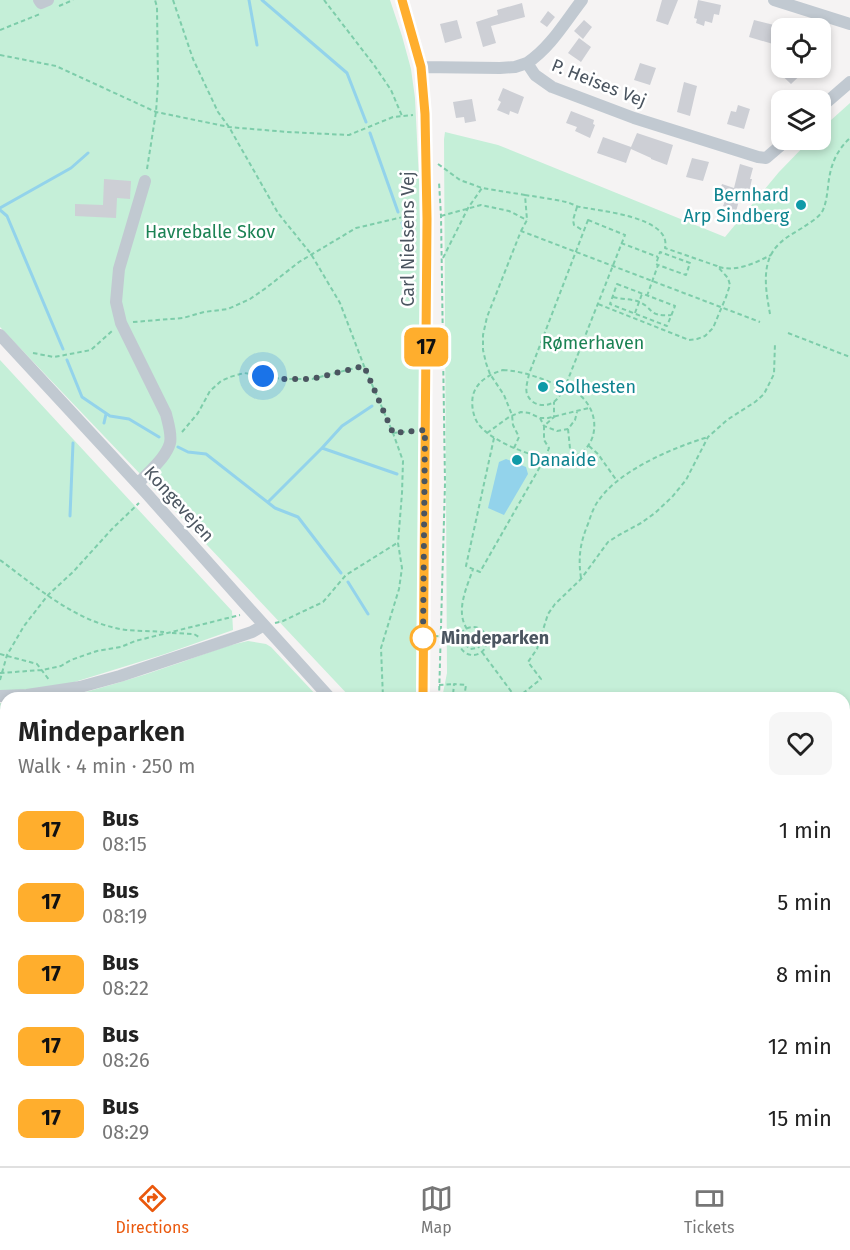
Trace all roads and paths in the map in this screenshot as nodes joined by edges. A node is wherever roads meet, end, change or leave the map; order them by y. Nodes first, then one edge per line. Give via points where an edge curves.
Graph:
1 (39, 0) edge
2 (73, 0) edge
3 (155, 0) edge
4 (173, 0) edge
5 (324, 0) edge
6 (402, 0) edge
7 (582, 0) edge
8 (774, 0) edge
9 (50, 4) edge
10 (42, 13) dead end
11 (850, 24) edge
12 (0, 30) edge
13 (0, 55) edge
14 (527, 63) junction
15 (421, 67) junction
16 (850, 82) edge
17 (831, 98) edge
18 (156, 112) junction
19 (425, 114) junction
20 (402, 116) junction
21 (229, 127) junction
22 (850, 138) edge
23 (775, 150) edge
24 (438, 164) dead end
25 (438, 175) dead end
26 (145, 181) joint
27 (482, 188) junction
28 (525, 195) junction
29 (577, 207) junction
30 (468, 208) junction
31 (441, 216) junction
32 (427, 219) junction
33 (527, 220) junction
34 (521, 231) junction
35 (584, 231) junction
36 (621, 243) junction
37 (665, 248) junction
38 (575, 252) junction
39 (663, 253) junction
40 (311, 254) junction
41 (771, 255) junction
42 (658, 258) junction
43 (442, 260) junction
44 (658, 265) junction
45 (612, 266) junction
46 (717, 266) junction
47 (653, 281) junction
48 (642, 294) junction
49 (613, 296) junction
50 (647, 296) junction
51 (639, 302) junction
52 (597, 304) junction
53 (621, 308) junction
54 (722, 308) junction
55 (619, 312) junction
56 (635, 313) junction
57 (770, 314) dead end
58 (671, 315) junction
59 (648, 318) junction
60 (760, 322) dead end
61 (122, 323) junction
62 (646, 323) junction
63 (788, 333) dead end
64 (0, 335) edge
65 (775, 343) dead end
66 (28, 352) dead end
67 (850, 357) edge
68 (364, 366) junction
69 (490, 374) junction
70 (529, 374) junction
71 (565, 387) junction
72 (554, 402) junction
73 (589, 408) junction
74 (578, 410) junction
75 (512, 415) junction
76 (554, 417) junction
77 (540, 418) junction
78 (544, 426) junction
79 (568, 429) junction
80 (425, 430) junction
81 (393, 433) junction
82 (487, 434) junction
83 (708, 437) junction
84 (494, 438) junction
85 (170, 442) junction
86 (589, 446) junction
87 (514, 448) junction
88 (545, 458) junction
89 (570, 458) junction
90 (617, 481) junction
91 (138, 484) junction
92 (147, 494) junction
93 (398, 543) junction
94 (0, 560) edge
95 (473, 569) junction
96 (581, 579) junction
97 (48, 595) junction
98 (252, 612) junction
99 (264, 626) junction
100 (467, 629) junction
101 (168, 632) junction
102 (485, 634) junction
103 (434, 636) dead end
104 (440, 636) junction
105 (460, 637) junction
106 (480, 637) junction
107 (214, 645) junction
108 (466, 645) junction
109 (461, 648) junction
110 (482, 652) junction
111 (0, 654) edge
112 (7, 655) junction
113 (42, 670) junction
114 (1, 673) edge
115 (0, 680) edge
116 (454, 684) junction
117 (439, 685) junction
118 (54, 692) joint
119 (324, 692) edge
120 (383, 692) edge
121 (423, 692) edge
122 (439, 692) edge
123 (453, 692) edge
124 (465, 692) edge
125 (512, 692) edge
126 (525, 692) edge

1 - 9 street
2 - 9 path
3 - 18 path
4 - 21 path via 193,58
5 - 20 path via 374,64
6 - 15 street, Carl Nielsens Vej
7 - 14 street via 545,48
8 - 11 street
10 - 12 path
13 - 18 path via 56,66
14 - 15 street, P. Heises Vej via 501,68
14 - 23 street, P. Heises Vej via 535,75 552,87 634,118 758,157 766,158
15 - 19 street, Carl Nielsens Vej
16 - 17 street
18 - 21 path
18 - 26 path
19 - 20 path
19 - 32 street, Carl Nielsens Vej
20 - 21 path via 349,135
21 - 40 path via 278,213
22 - 41 path via 834,160 822,211 781,242
24 - 27 path via 460,180
25 - 31 path
26 - 61 street via 119,269 116,302
27 - 28 path
27 - 30 path
28 - 29 path
28 - 33 path
29 - 35 path via 574,225
29 - 37 path via 621,214 654,226 665,238
30 - 31 path
30 - 33 path via 481,205
30 - 43 path
31 - 32 path
31 - 43 path
32 - 40 path via 403,217 356,228
32 - 80 street, Carl Nielsens Vej
33 - 34 path
34 - 38 path
34 - 69 path via 487,316 483,350
35 - 36 path via 588,220 625,235
35 - 38 path
36 - 42 path
36 - 45 path
37 - 39 path
37 - 46 path
38 - 45 path
38 - 70 path
39 - 42 path
39 - 44 path via 690,263 686,275
40 - 61 path via 267,288 228,309 183,318
40 - 68 path via 340,303
41 - 46 path via 741,267
41 - 57 path via 765,286
42 - 44 path
43 - 104 path via 445,483
44 - 47 path
45 - 47 path
45 - 52 path
46 - 54 path via 730,285
47 - 50 path
47 - 54 path
48 - 49 path via 617,284
48 - 50 path
48 - 51 path
49 - 51 path
49 - 53 path via 610,304
50 - 58 path via 675,306
51 - 56 path
51 - 58 path via 655,314
52 - 55 path
52 - 71 path
53 - 55 path
53 - 56 path
54 - 60 path
54 - 62 path via 713,328 697,339
55 - 62 path
56 - 59 path
58 - 59 path via 667,326
59 - 62 path
61 - 66 path via 91,350 54,357
61 - 85 street via 165,414
63 - 67 path
64 - 91 street, Kongevejen
65 - 83 path via 774,374 764,394
68 - 81 path
68 - 85 path via 312,379 244,374 230,377 210,391 198,413
69 - 70 path via 503,370
69 - 75 path
69 - 82 path via 477,386 472,402 476,421
70 - 71 path
70 - 72 path via 526,389 530,399 542,405
71 - 72 path
71 - 73 path via 579,394
72 - 76 path
73 - 74 path
73 - 86 path via 594,437
74 - 76 path
74 - 79 path
75 - 77 path via 521,412
75 - 82 path
75 - 87 path via 519,437
76 - 77 path
76 - 78 path
77 - 78 path
78 - 79 path via 558,431
78 - 88 path via 544,440 549,448
79 - 89 path
80 - 81 path
80 - 121 street, Carl Nielsens Vej
81 - 93 path via 403,461
82 - 84 path
83 - 90 path via 656,458
83 - 96 path via 686,480 672,497 656,513 608,542
84 - 87 path
84 - 95 path via 466,566
85 - 91 street
86 - 89 path via 582,454
86 - 90 path
87 - 88 path
88 - 89 path
88 - 95 path via 480,572
90 - 96 path via 595,507 583,535 579,550
91 - 92 street, Kongevejen
92 - 97 path
92 - 98 street, Kongevejen
93 - 99 path via 346,575 323,602
93 - 120 path via 402,568 381,648
94 - 97 path
95 - 100 path via 463,597
96 - 126 path via 548,614 537,649 528,662 541,679
97 - 101 path via 94,621 124,630
97 - 112 path
98 - 99 street, Kongevejen
98 - 101 path
99 - 107 street
99 - 119 street, Kongevejen
100 - 102 path via 479,629
100 - 105 path
101 - 107 path via 194,634
101 - 113 path
102 - 106 path
102 - 110 path via 487,642
103 - 104 path
104 - 105 path
104 - 117 path
105 - 109 path
106 - 108 path via 470,634
106 - 108 path via 478,648 472,650
107 - 118 street via 120,676
108 - 109 path
109 - 110 path via 471,655
110 - 125 path
111 - 112 path
112 - 113 path via 37,664
112 - 114 path
113 - 114 path
113 - 118 path
114 - 115 path
116 - 117 path
116 - 123 path
116 - 124 path via 466,685
117 - 122 path

